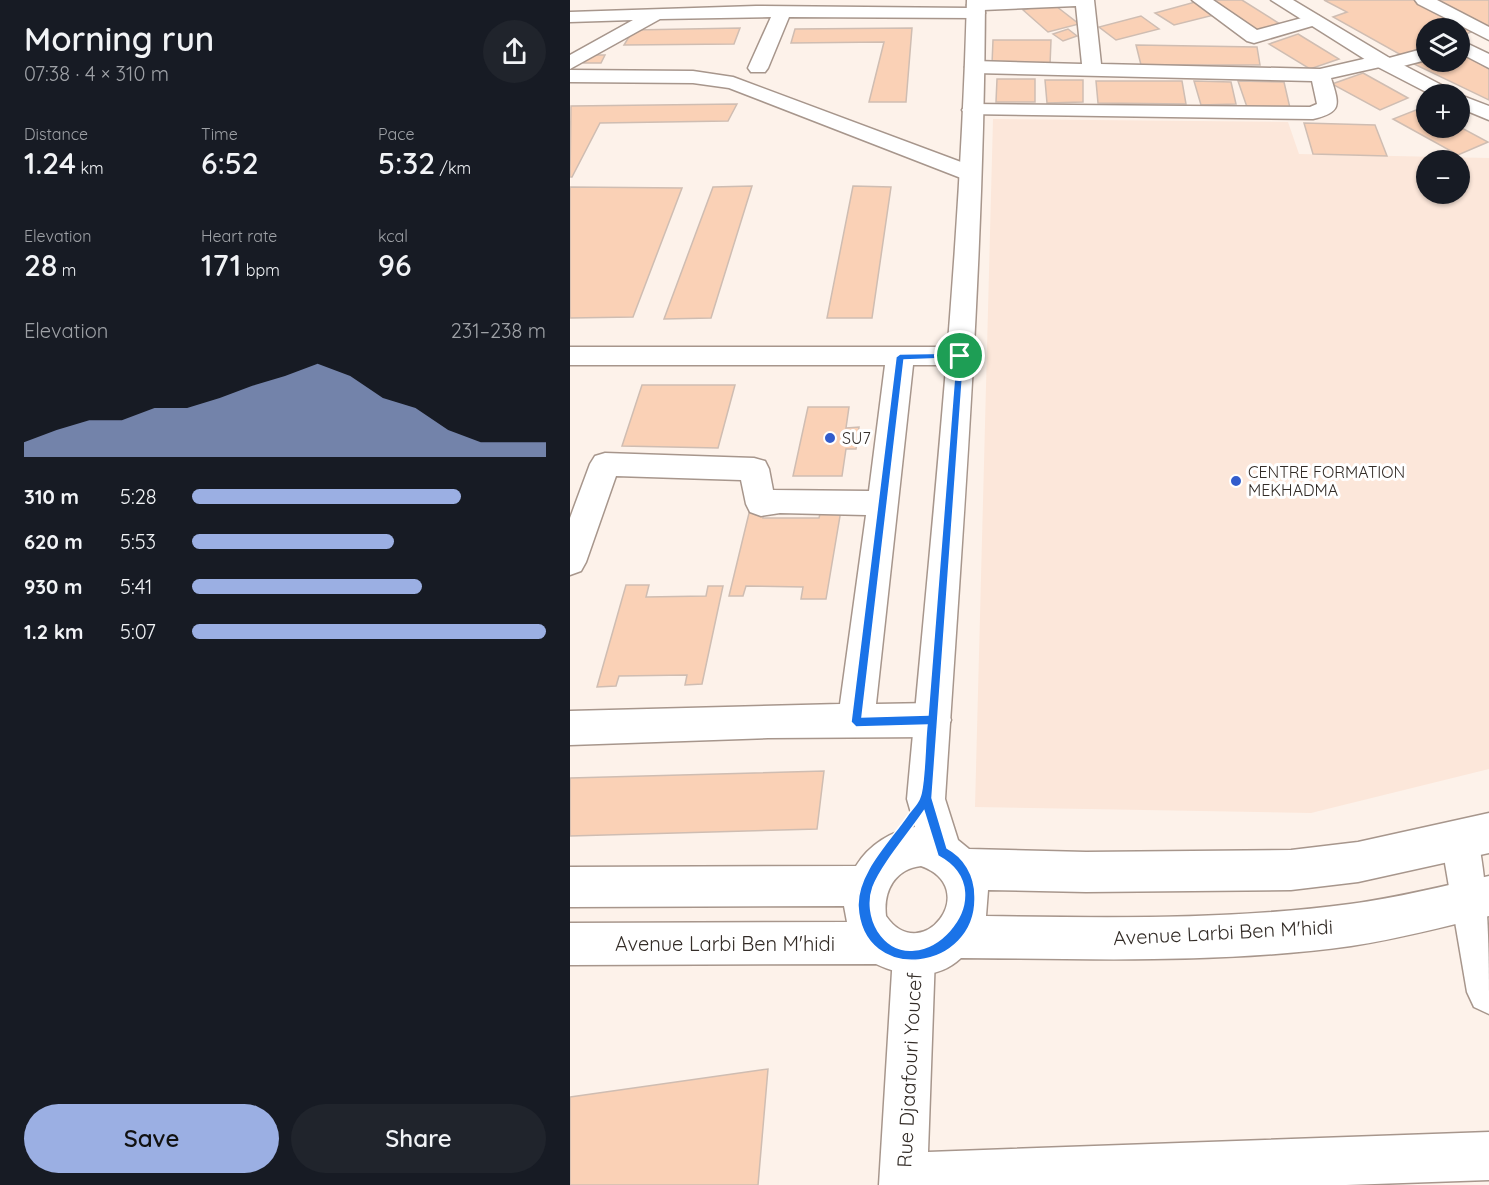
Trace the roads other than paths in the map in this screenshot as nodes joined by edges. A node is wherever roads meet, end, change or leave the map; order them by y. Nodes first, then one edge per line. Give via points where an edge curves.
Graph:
1 (675, 0) edge
2 (1085, 0) edge
3 (1201, 0) edge
4 (1280, 0) edge
5 (1424, 0) edge
6 (758, 6) edge
7 (976, 6) edge
8 (782, 13) junction
9 (658, 15) junction
10 (570, 17) edge
11 (1313, 20) junction
12 (1489, 35) edge
13 (1470, 42) edge
14 (1470, 52) edge
15 (1416, 56) edge
16 (1385, 62) junction
17 (1489, 62) edge
18 (570, 63) edge
19 (975, 67) junction
20 (758, 68) dead end
21 (1092, 70) junction
22 (1320, 75) junction
23 (570, 76) edge
24 (1426, 84) edge
25 (1470, 106) edge
26 (972, 110) junction
27 (1489, 114) edge
28 (969, 173) junction
29 (570, 356) edge
30 (960, 356) junction
31 (900, 357) junction
32 (881, 503) junction
33 (570, 562) edge
34 (933, 720) junction
35 (856, 722) junction
36 (570, 728) edge
37 (926, 798) junction
38 (1475, 836) edge
39 (952, 860) junction
40 (871, 878) junction
41 (570, 887) edge
42 (1481, 898) edge
43 (954, 937) junction
44 (570, 944) edge
45 (898, 949) junction
46 (1489, 992) edge
47 (1489, 1156) edge
48 (903, 1181) edge

1 - 9 street via 672,7
2 - 7 street
2 - 21 street
3 - 11 street via 1254,37
4 - 11 street
5 - 12 street
6 - 8 street
6 - 9 street
7 - 8 street
7 - 19 street
8 - 20 street
9 - 10 street
9 - 18 street
11 - 16 street
12 - 13 street
14 - 17 street
15 - 16 street
16 - 22 street
16 - 24 street
19 - 21 street
19 - 26 street
21 - 22 street
22 - 26 street via 1327,107 1313,113
23 - 28 street via 693,77 734,83
25 - 27 street
26 - 28 street
28 - 30 street
29 - 31 street
30 - 31 street
30 - 34 street
31 - 32 street
32 - 33 street via 761,504 754,469 605,464
32 - 35 street
34 - 35 street
34 - 37 street
35 - 36 street
37 - 39 street
37 - 40 street
38 - 39 street via 1358,862 1292,870 1086,872
38 - 42 street
39 - 40 street via 921,846 904,849 889,857
39 - 43 street via 969,885 965,921
40 - 41 street
40 - 45 street via 864,904 866,922
42 - 43 street, Avenue Larbi Ben M'hidi via 1405,916 1266,932 1126,938
42 - 46 street
43 - 45 street via 940,948
44 - 45 street, Avenue Larbi Ben M'hidi
45 - 48 street, Rue Djaafouri Youcef
47 - 48 street

